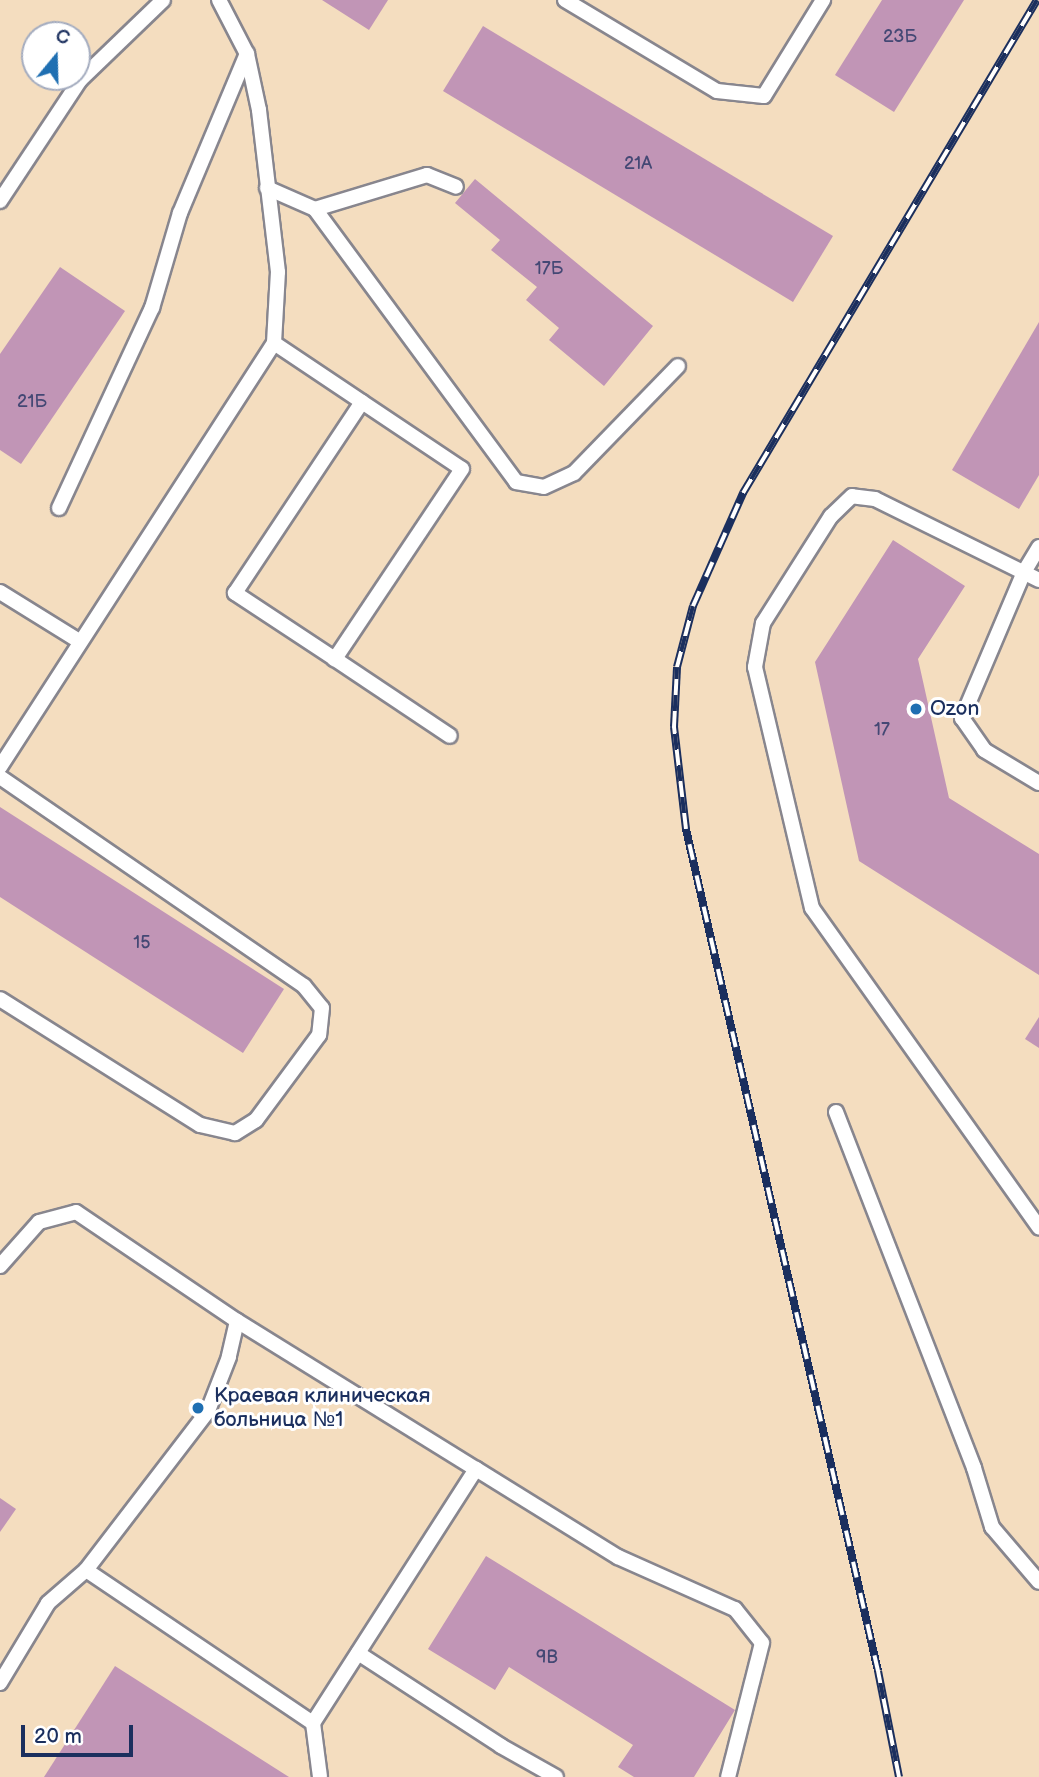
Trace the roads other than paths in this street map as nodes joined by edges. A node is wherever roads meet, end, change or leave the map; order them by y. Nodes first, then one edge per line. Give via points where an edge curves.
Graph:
1 (163, 0) edge
2 (219, 0) edge
3 (565, 0) edge
4 (823, 0) edge
5 (247, 54) junction
6 (456, 187) dead end
7 (267, 188) junction
8 (0, 201) edge
9 (315, 209) junction
10 (274, 343) junction
11 (678, 366) dead end
12 (362, 402) junction
13 (59, 508) dead end
14 (1039, 547) edge
15 (1024, 572) junction
16 (1039, 580) edge
17 (0, 592) edge
18 (79, 641) junction
19 (335, 659) junction
20 (450, 736) dead end
21 (0, 767) edge
22 (0, 777) edge
23 (1039, 783) edge
24 (0, 999) edge
25 (836, 1112) dead end
26 (1039, 1228) edge
27 (0, 1266) edge
28 (237, 1321) junction
29 (476, 1469) junction
30 (86, 1570) junction
31 (1039, 1582) edge
32 (358, 1653) junction
33 (0, 1683) edge
34 (313, 1723) junction
35 (320, 1777) edge
36 (556, 1777) edge
37 (728, 1777) edge

1 - 8 lane via 80,80
2 - 5 lane
3 - 4 lane via 717,91 764,96
5 - 7 lane via 259,110
5 - 13 lane via 180,214 152,308
6 - 9 lane via 427,174
7 - 9 lane
7 - 10 lane via 278,272
9 - 11 lane via 516,482 544,488 574,473
10 - 12 lane
10 - 18 lane
12 - 19 lane via 462,469
12 - 19 lane via 235,593
14 - 15 lane
15 - 16 lane
15 - 23 lane via 962,718 985,750
15 - 26 lane via 875,499 852,496 831,516 763,623 755,667 812,908
17 - 18 lane
18 - 21 lane
19 - 20 lane
22 - 24 lane via 304,986 322,1008 319,1035 256,1120 235,1133 200,1125
25 - 31 lane via 974,1468 992,1527
27 - 28 lane via 39,1222 76,1212
28 - 29 lane
28 - 30 lane via 208,1411
29 - 32 lane
29 - 37 lane via 618,1557 735,1609 762,1643
30 - 33 lane via 48,1603
30 - 34 lane
32 - 34 lane
32 - 36 lane
34 - 35 lane

